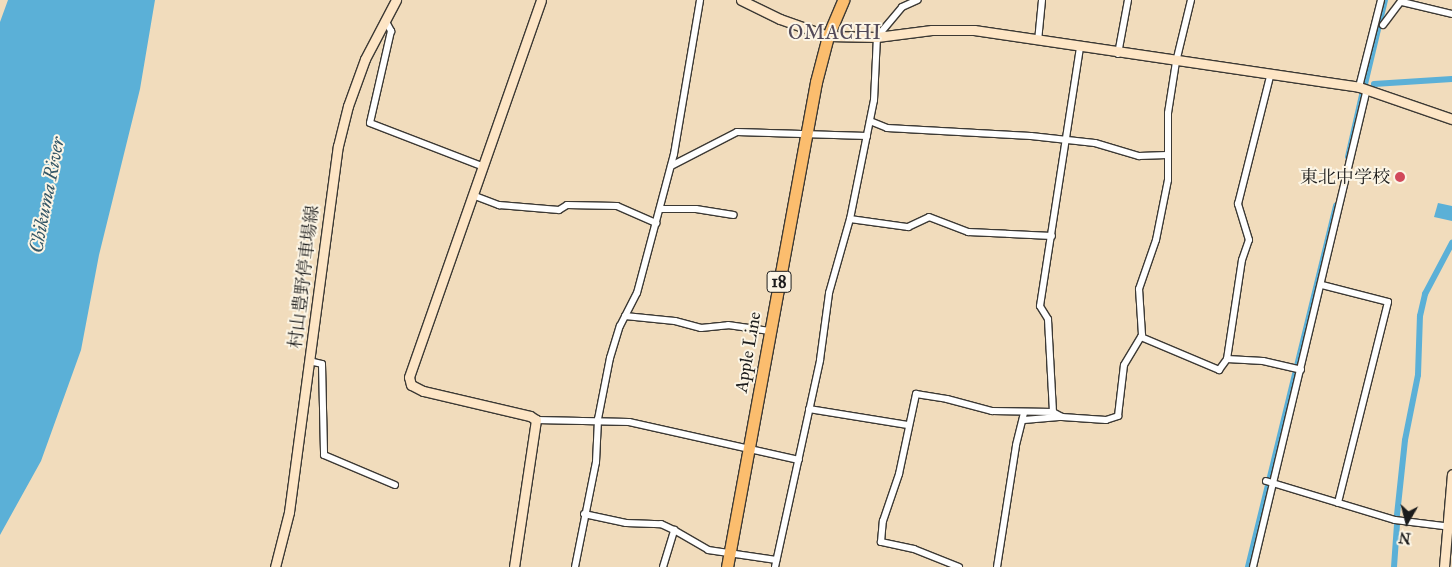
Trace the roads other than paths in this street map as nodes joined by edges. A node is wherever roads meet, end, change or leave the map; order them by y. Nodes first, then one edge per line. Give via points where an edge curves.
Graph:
1 (396, 0) edge
2 (540, 0) edge
3 (700, 0) edge
4 (741, 0) edge
5 (843, 0) edge
6 (918, 0) edge
7 (1042, 0) edge
8 (1128, 0) edge
9 (1191, 0) edge
10 (1381, 0) edge
11 (1402, 1) edge
12 (1452, 14) edge
13 (385, 20) junction
14 (1384, 25) dead end
15 (828, 36) junction
16 (877, 37) junction
17 (1038, 41) junction
18 (1080, 48) junction
19 (1118, 54) junction
20 (1176, 62) junction
21 (1271, 73) junction
22 (1363, 88) junction
23 (1452, 120) edge
24 (870, 121) junction
25 (806, 133) junction
26 (867, 136) junction
27 (1066, 140) junction
28 (1168, 155) junction
29 (671, 166) junction
30 (484, 167) junction
31 (474, 196) junction
32 (660, 209) junction
33 (734, 215) dead end
34 (850, 219) junction
35 (656, 223) junction
36 (1052, 236) junction
37 (1322, 285) junction
38 (625, 316) junction
39 (770, 331) junction
40 (1141, 337) junction
41 (1227, 359) junction
42 (309, 361) junction
43 (1298, 369) junction
44 (809, 409) junction
45 (1053, 412) junction
46 (1024, 417) junction
47 (1062, 417) junction
48 (598, 419) junction
49 (536, 420) junction
50 (908, 425) junction
51 (748, 450) junction
52 (799, 460) junction
53 (1452, 474) edge
54 (1270, 482) junction
55 (395, 485) dead end
56 (1338, 502) junction
57 (584, 514) junction
58 (1450, 527) edge
59 (674, 530) junction
60 (730, 552) junction
61 (776, 563) edge
62 (275, 567) edge
63 (514, 567) edge
64 (575, 567) edge
65 (663, 567) edge
66 (727, 567) edge
67 (959, 567) edge
68 (997, 567) edge
69 (1253, 567) edge
70 (1444, 567) edge

1 - 13 street, 村山豊野停車場線
2 - 30 street
3 - 29 street
4 - 15 street via 780,19
5 - 15 highway, Apple Line / 18
6 - 16 street via 902,7
7 - 17 street
8 - 19 street
9 - 20 street
10 - 22 street
11 - 12 street
11 - 14 street
13 - 30 street via 392,31 370,123
13 - 42 street, 村山豊野停車場線 via 352,96 338,146
15 - 16 street
15 - 25 highway, Apple Line / 18
16 - 17 street via 932,30 974,30
16 - 24 street via 878,76
17 - 18 street
18 - 19 street
18 - 27 street
19 - 20 street
20 - 21 street
20 - 28 street via 1168,113
21 - 22 street
21 - 41 street via 1238,204 1249,240 1242,260
22 - 23 street
22 - 37 street
24 - 26 street
24 - 27 street via 887,128
25 - 26 street
25 - 29 street via 737,132
25 - 39 highway, Apple Line / 18
26 - 34 street
27 - 28 street via 1104,145 1140,156
27 - 36 street
28 - 40 street via 1168,180 1161,215 1139,289
29 - 32 street
30 - 31 street
31 - 35 street via 499,205 559,210 567,205 617,206
31 - 49 street via 422,333 409,377 411,385
32 - 33 street via 696,209
32 - 35 street
34 - 36 street via 908,227 928,217 968,232
34 - 44 street via 829,293 820,360
35 - 38 street via 637,293
36 - 45 street via 1040,306 1048,319
37 - 43 street
37 - 56 street via 1388,302
38 - 39 street via 675,321 701,328 728,325
38 - 48 street via 610,358
39 - 51 highway, Apple Line / 18
40 - 41 street via 1219,370
40 - 47 street via 1124,365 1118,416 1106,420
41 - 43 street via 1263,361
42 - 55 street via 322,364 324,455
42 - 62 street, 村山豊野停車場線 via 289,512
43 - 54 street
44 - 50 street
44 - 52 street
45 - 46 street
45 - 47 street
46 - 47 street
46 - 50 street via 947,398 916,394
46 - 68 street via 1016,445
48 - 49 street
48 - 51 street via 629,422
48 - 57 street via 596,462
49 - 63 street
50 - 67 street via 881,542 914,549
51 - 52 street
51 - 60 highway, Apple Line / 18
52 - 61 street
53 - 58 street
54 - 56 street
54 - 69 street
56 - 58 street via 1394,520
57 - 59 street via 626,523 661,524
57 - 64 street
58 - 70 street
59 - 60 street via 708,550
59 - 65 street
60 - 61 street
60 - 66 highway, Apple Line / 18

